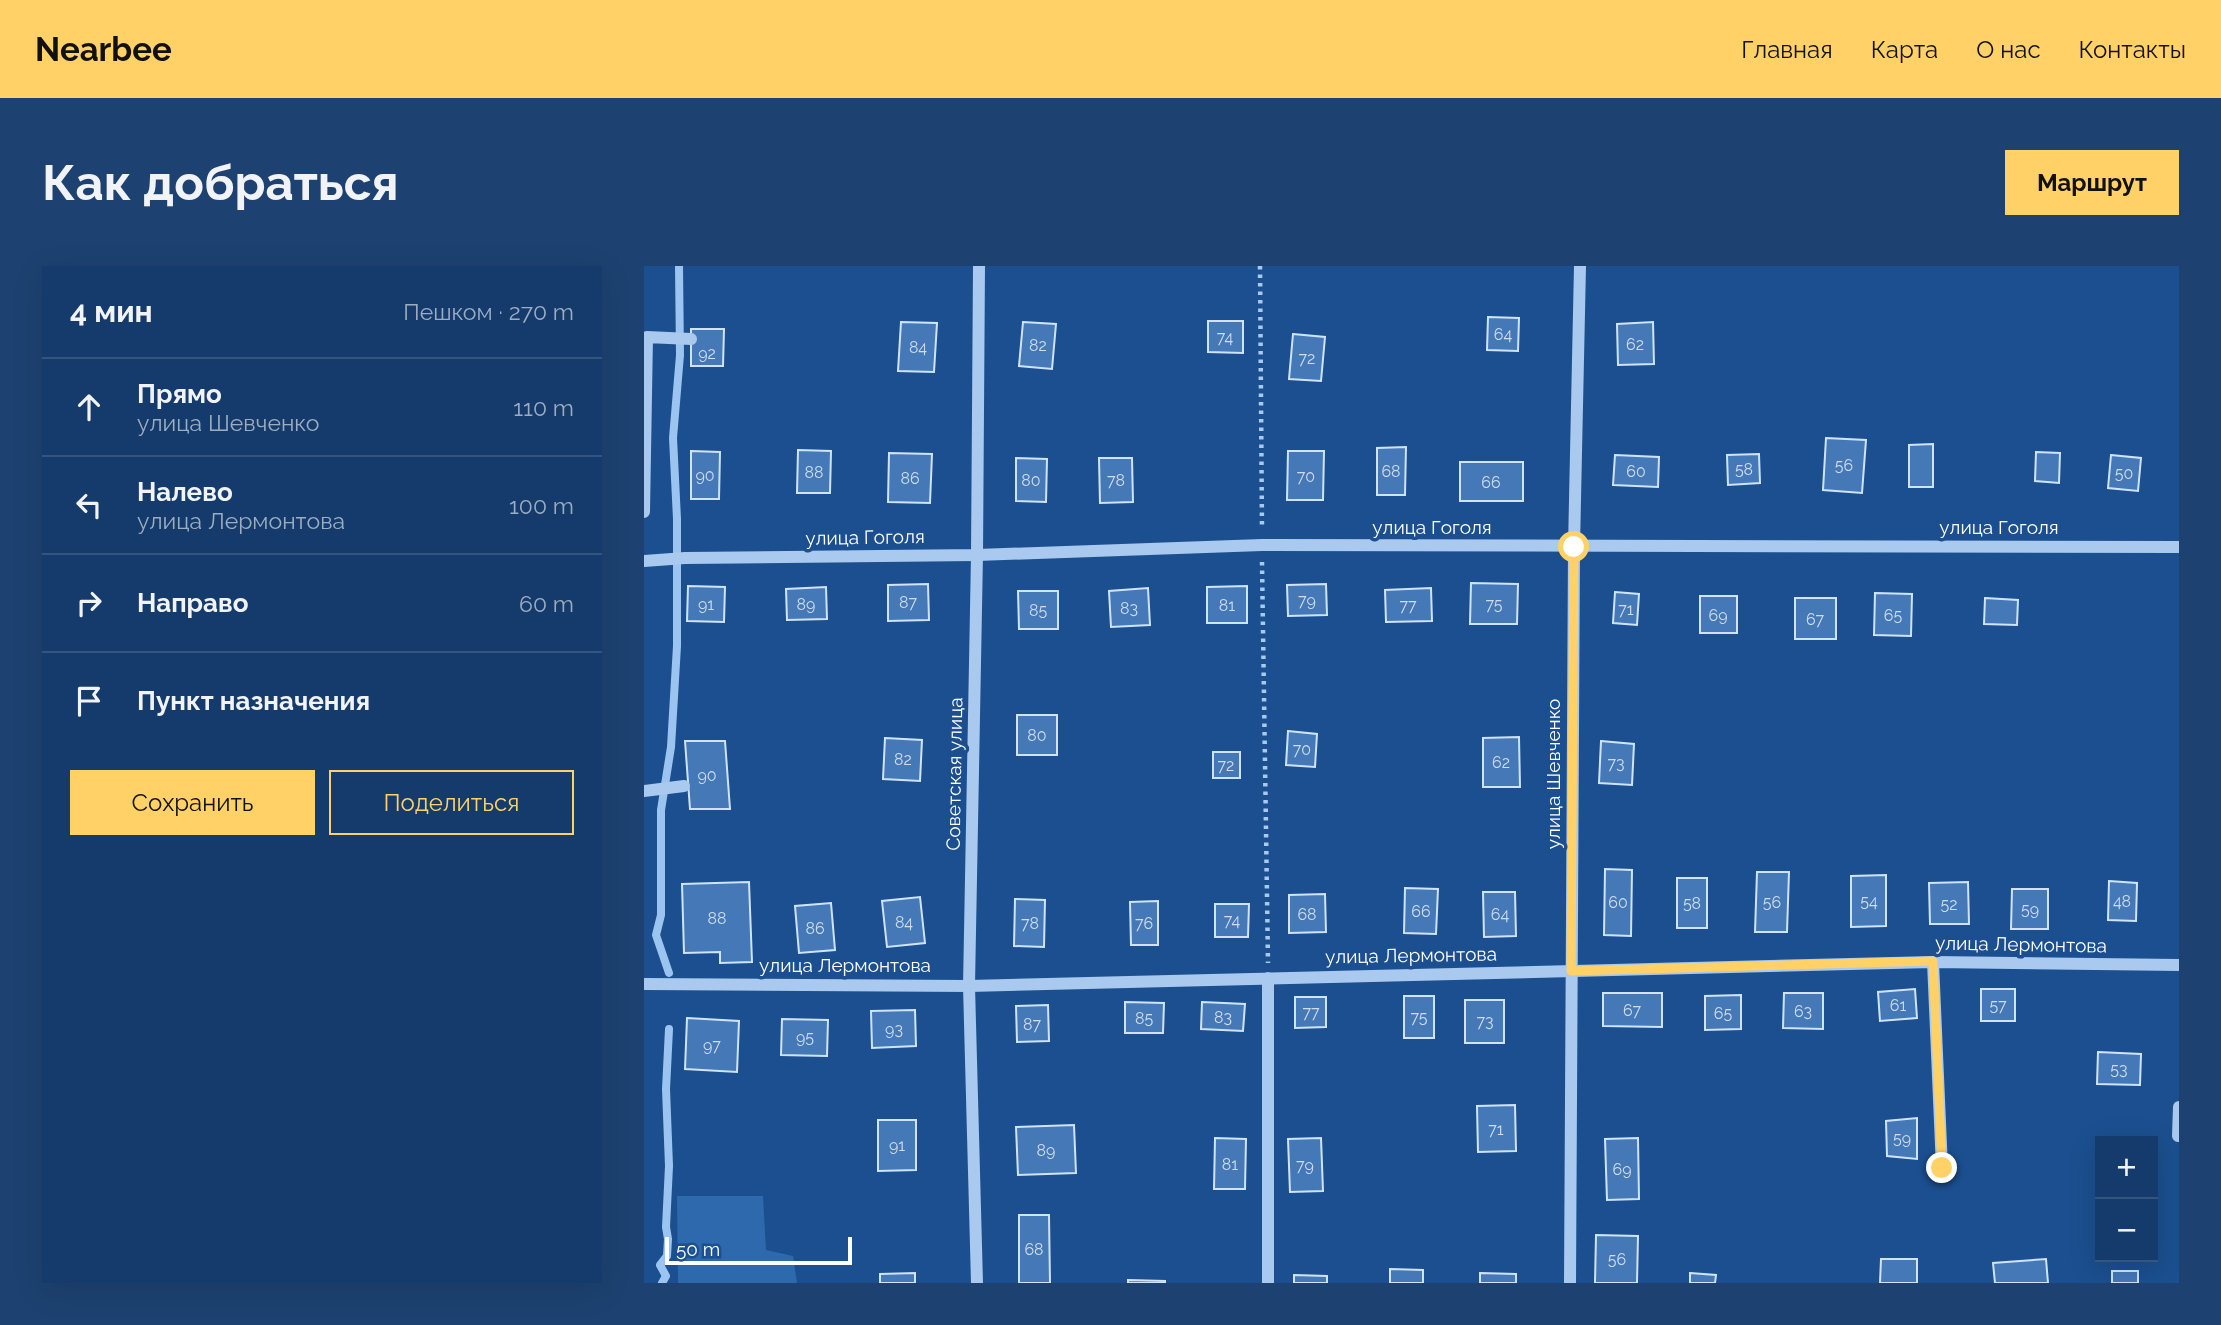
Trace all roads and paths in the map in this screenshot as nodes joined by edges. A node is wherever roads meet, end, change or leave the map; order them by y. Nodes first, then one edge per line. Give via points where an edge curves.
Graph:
1 (979, 266) edge
2 (1259, 266) edge
3 (1580, 266) edge
4 (691, 340) dead end
5 (644, 512) edge
6 (1262, 545) junction
7 (1574, 547) junction
8 (2179, 547) edge
9 (977, 555) junction
10 (648, 561) edge
11 (684, 786) dead end
12 (644, 790) edge
13 (1933, 961) junction
14 (2179, 965) edge
15 (1571, 971) junction
16 (1268, 978) junction
17 (644, 984) edge
18 (969, 986) junction
19 (2179, 1107) edge
20 (2178, 1136) edge
21 (1942, 1168) dead end
22 (977, 1283) edge
23 (1268, 1283) edge
24 (1570, 1283) edge

1 - 9 street, Советская улица
2 - 6 path
3 - 7 street, улица Шевченко
4 - 5 street via 647,337
6 - 7 street, улица Гоголя
6 - 9 street, улица Гоголя
6 - 16 path
7 - 8 street, улица Гоголя
7 - 15 street, улица Шевченко
9 - 10 street, улица Гоголя
9 - 18 street, Советская улица
11 - 12 street
13 - 14 street, улица Лермонтова
13 - 15 street, улица Лермонтова
13 - 21 street
15 - 16 street, улица Лермонтова
15 - 24 street, улица Шевченко
16 - 18 street, улица Лермонтова
16 - 23 street
17 - 18 street, улица Лермонтова
18 - 22 street, Советская улица
19 - 20 street

